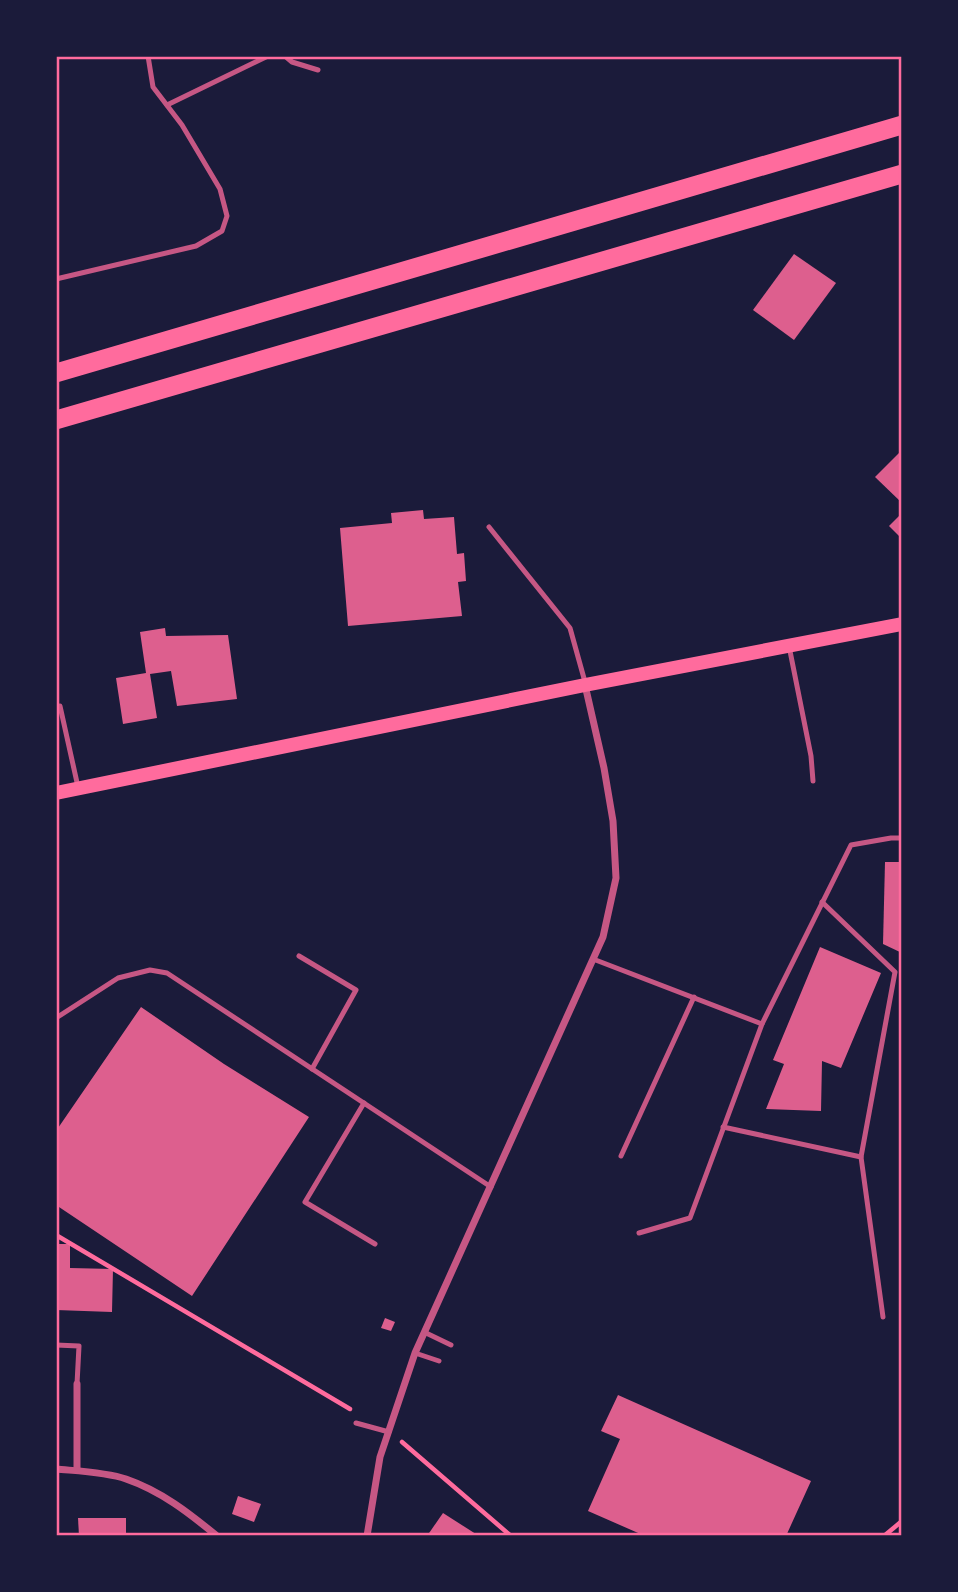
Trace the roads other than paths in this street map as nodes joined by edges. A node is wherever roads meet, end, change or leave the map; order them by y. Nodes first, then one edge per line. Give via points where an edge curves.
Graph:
1 (148, 56) edge
2 (268, 56) edge
3 (285, 56) edge
4 (318, 70) dead end
5 (167, 104) junction
6 (902, 125) edge
7 (902, 174) edge
8 (56, 279) edge
9 (56, 373) edge
10 (56, 420) edge
11 (489, 527) dead end
12 (902, 624) edge
13 (789, 646) junction
14 (586, 685) junction
15 (60, 706) dead end
16 (813, 781) dead end
17 (78, 788) junction
18 (56, 793) edge
19 (902, 838) edge
20 (822, 902) junction
21 (299, 956) dead end
22 (593, 959) junction
23 (694, 998) junction
24 (56, 1018) edge
25 (762, 1024) junction
26 (312, 1069) junction
27 (364, 1103) junction
28 (723, 1127) junction
29 (621, 1156) dead end
30 (860, 1157) junction
31 (491, 1187) junction
32 (639, 1233) dead end
33 (375, 1244) dead end
34 (883, 1317) dead end
35 (425, 1332) junction
36 (56, 1345) edge
37 (452, 1345) dead end
38 (415, 1353) junction
39 (439, 1361) dead end
40 (77, 1384) joint
41 (356, 1423) dead end
42 (389, 1432) junction
43 (56, 1469) edge
44 (77, 1471) junction
45 (217, 1536) edge
46 (367, 1536) edge

1 - 5 lane via 153,87
2 - 5 lane
3 - 4 lane
5 - 8 lane via 220,189 227,216 222,231 196,246
6 - 9 highway
7 - 10 highway
11 - 14 lane via 570,628
12 - 13 main road
13 - 14 main road
13 - 16 lane
14 - 17 main road
14 - 22 street via 613,821 616,878 603,937
15 - 17 lane
17 - 18 main road
19 - 20 lane via 850,845
20 - 25 lane
20 - 30 lane via 895,972
21 - 26 lane via 356,990
22 - 23 lane
22 - 31 street
23 - 25 lane
23 - 29 lane
24 - 26 lane via 118,978 150,970 167,973
25 - 28 lane
26 - 27 lane
27 - 31 lane
27 - 33 lane via 305,1202
28 - 30 lane
28 - 32 lane via 690,1218
30 - 34 lane
31 - 35 street
35 - 37 lane
35 - 38 street
36 - 40 lane via 79,1346
38 - 39 lane
38 - 42 street
40 - 44 street
41 - 42 lane
42 - 46 street via 380,1457
43 - 44 street
44 - 45 street via 124,1478 154,1491

